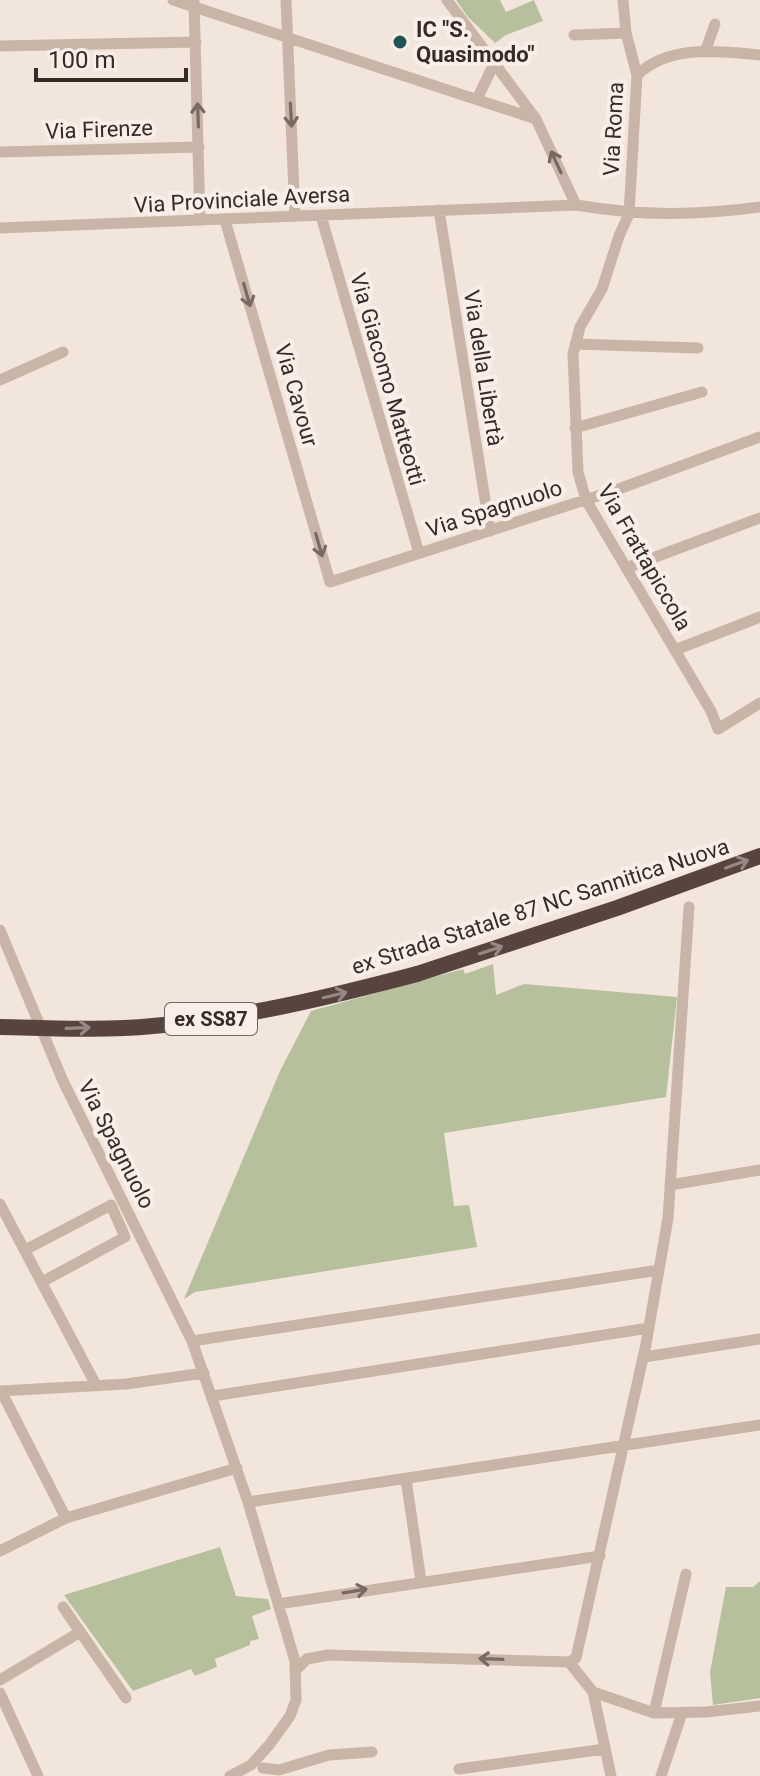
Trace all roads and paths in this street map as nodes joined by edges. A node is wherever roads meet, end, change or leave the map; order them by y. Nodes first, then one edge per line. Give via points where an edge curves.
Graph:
1 (173, 0) edge
2 (286, 0) edge
3 (447, 0) edge
4 (623, 0) edge
5 (194, 3) edge
6 (715, 24) dead end
7 (626, 33) junction
8 (574, 35) dead end
9 (287, 37) junction
10 (196, 42) junction
11 (0, 46) edge
12 (705, 52) junction
13 (760, 55) edge
14 (494, 64) junction
15 (637, 75) junction
16 (477, 99) junction
17 (536, 119) junction
18 (199, 147) junction
19 (0, 152) edge
20 (576, 205) junction
21 (760, 207) edge
22 (439, 210) junction
23 (629, 214) junction
24 (321, 216) junction
25 (295, 217) junction
26 (225, 220) junction
27 (200, 221) junction
28 (0, 228) edge
29 (575, 344) junction
30 (698, 348) dead end
31 (63, 352) dead end
32 (0, 380) edge
33 (702, 392) dead end
34 (575, 428) junction
35 (760, 437) edge
36 (586, 500) junction
37 (760, 518) edge
38 (490, 531) junction
39 (419, 553) junction
40 (626, 568) junction
41 (330, 582) joint
42 (760, 617) edge
43 (675, 650) junction
44 (760, 703) edge
45 (760, 856) edge
46 (689, 907) dead end
47 (0, 930) edge
48 (0, 1027) edge
49 (760, 1170) edge
50 (670, 1185) junction
51 (0, 1204) edge
52 (4, 1221) edge
53 (25, 1250) junction
54 (659, 1270) junction
55 (42, 1282) junction
56 (649, 1328) junction
57 (760, 1339) edge
58 (192, 1341) junction
59 (644, 1357) junction
60 (204, 1373) junction
61 (96, 1385) junction
62 (0, 1391) edge
63 (213, 1396) junction
64 (760, 1425) edge
65 (624, 1445) junction
66 (237, 1468) junction
67 (406, 1479) junction
68 (248, 1502) junction
69 (66, 1518) junction
70 (0, 1551) edge
71 (600, 1556) junction
72 (686, 1574) dead end
73 (421, 1581) junction
74 (278, 1604) junction
75 (63, 1607) dead end
76 (80, 1632) junction
77 (569, 1662) junction
78 (296, 1670) junction
79 (0, 1680) edge
80 (593, 1692) junction
81 (0, 1693) edge
82 (126, 1698) dead end
83 (760, 1706) edge
84 (654, 1713) junction
85 (682, 1713) junction
86 (605, 1749) junction
87 (372, 1752) dead end
88 (263, 1768) edge
89 (459, 1769) dead end
90 (38, 1776) edge
91 (230, 1776) edge
92 (611, 1776) edge
93 (661, 1776) edge

1 - 5 street
2 - 9 street
3 - 14 street
4 - 7 street, Via Roma
5 - 9 street
5 - 10 street
6 - 12 street
7 - 8 street
7 - 15 street, Via Roma
9 - 16 street
9 -> 25 street
10 - 11 street
18 -> 10 street
12 - 13 street
12 - 15 street via 660,58
14 - 16 street
14 - 17 street
15 - 23 street, Via Roma
16 - 17 street
20 -> 17 street
18 - 19 street, Via Firenze
18 - 27 street
20 - 22 street, Via Provinciale Aversa
20 - 23 street, Via Provinciale Aversa
21 - 23 street, Via Provinciale Aversa
22 - 24 street, Via Provinciale Aversa
22 - 38 street, Via della Libertà
23 - 29 street, Via Frattapiccola
24 - 25 street, Via Provinciale Aversa
24 - 39 street, Via Giacomo Matteotti
25 - 26 street, Via Provinciale Aversa
26 - 27 street, Via Provinciale Aversa
26 -> 41 street, Via Cavour
27 - 28 street, Via Provinciale Aversa
29 - 30 street
29 - 34 street, Via Frattapiccola
31 - 32 street
33 - 34 street
34 - 36 street, Via Frattapiccola
35 - 36 street, Via Spagnuolo
36 - 38 street, Via Spagnuolo
36 - 40 street, Via Frattapiccola
37 - 40 street
38 - 39 street, Via Spagnuolo
39 - 41 street, Via Spagnuolo
40 - 43 street, Via Frattapiccola
42 - 43 street
43 - 44 street, Via Frattapiccola via 718,729
48 -> 45 highway, ex Strada Statale 87 NC Sannitica Nuova / ex SS87, bridge via 166,1024 332,996 417,974
46 - 50 street
47 - 58 street, Via Spagnuolo via 63,1081
49 - 50 street
50 - 54 street
51 - 52 street
52 - 53 street
53 - 55 street
53 - 55 street via 111,1205 125,1237
54 - 56 street
54 - 58 street
55 - 61 street
56 - 59 street
56 - 63 street
57 - 59 street
58 - 60 street, Via Spagnuolo
59 - 65 street
60 - 61 street
60 - 63 street, Via Spagnuolo
61 - 62 street
62 - 69 street
63 - 66 street, Via Spagnuolo
64 - 65 street
65 - 67 street
65 - 71 street
66 - 68 street, Via Spagnuolo
66 - 69 street
67 - 68 street
67 - 73 street
68 - 74 street, Via Spagnuolo
69 - 70 street
71 - 73 street
71 - 77 street via 576,1658
72 - 84 street
74 -> 73 street
74 - 78 street, Via Spagnuolo
75 - 76 street
76 - 79 street
76 - 82 street
77 -> 78 street via 358,1654 315,1656
77 - 80 street
78 - 88 street via 296,1700 270,1744
80 - 84 street
80 - 86 street
81 - 90 street
83 - 85 street
84 - 85 street
85 - 93 street
86 - 89 street
86 - 92 street
87 - 88 street via 349,1751 279,1770
88 - 91 street

